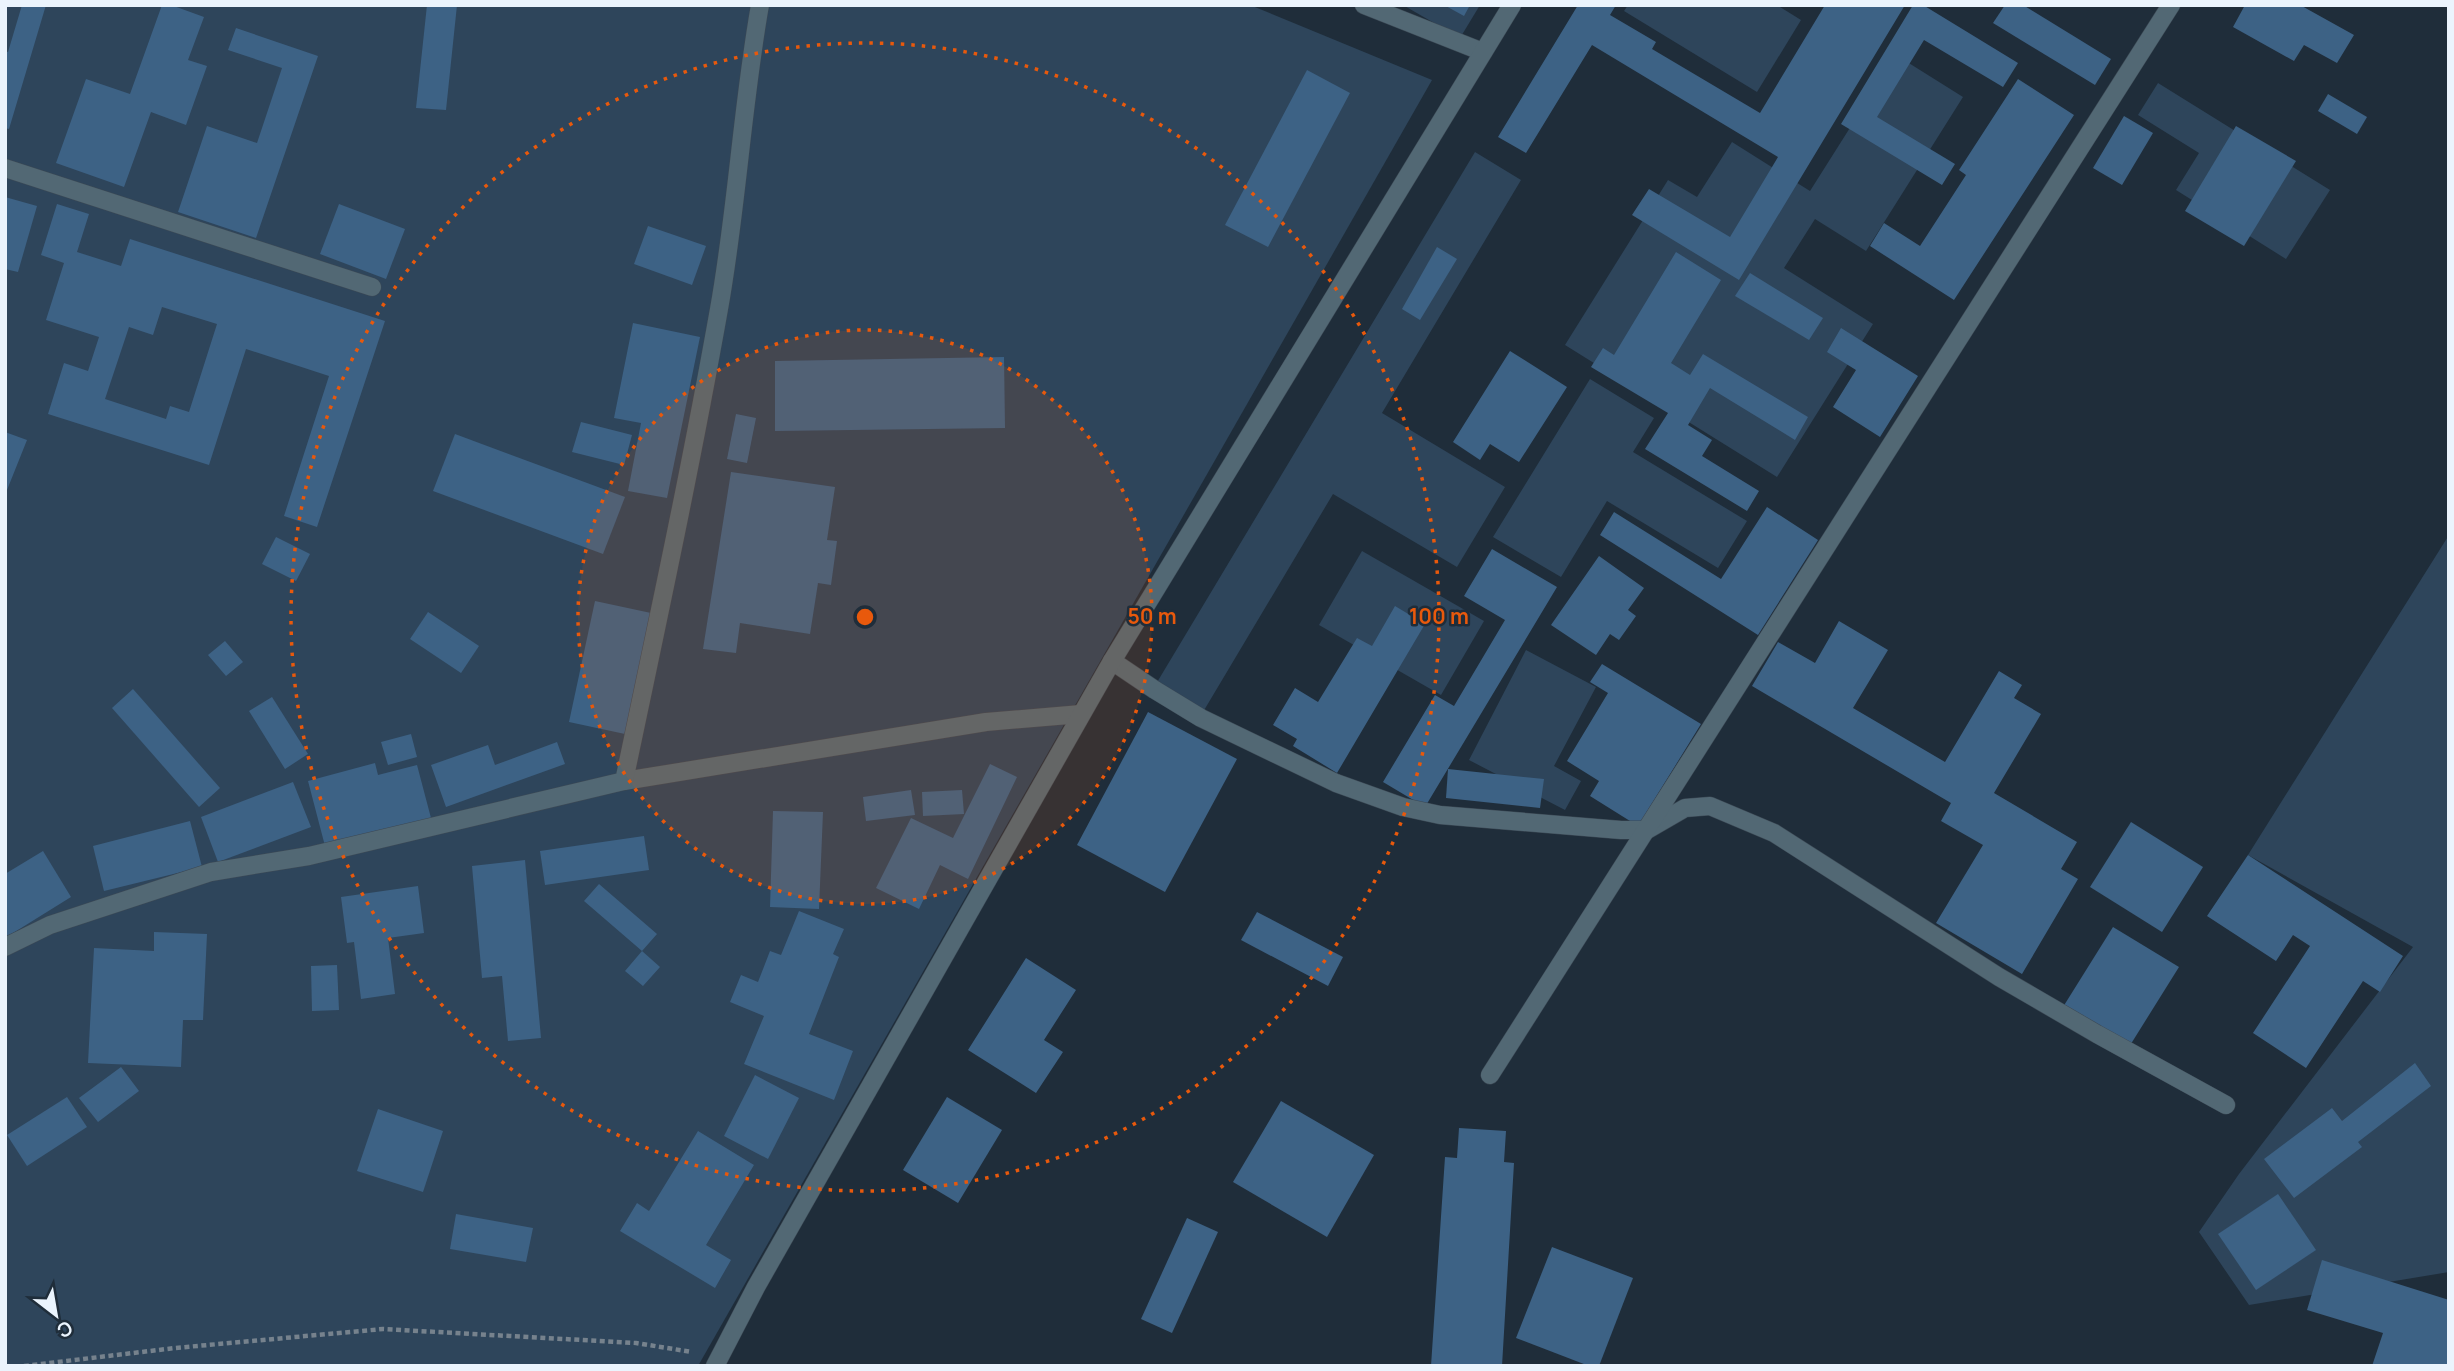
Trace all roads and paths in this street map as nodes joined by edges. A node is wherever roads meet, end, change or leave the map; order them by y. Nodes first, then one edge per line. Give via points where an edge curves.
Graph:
1 (760, 5) edge
2 (1364, 5) edge
3 (1513, 5) edge
4 (2171, 5) edge
5 (1483, 52) junction
6 (5, 168) edge
7 (372, 287) dead end
8 (1112, 661) junction
9 (1081, 714) junction
10 (624, 781) junction
11 (1647, 830) junction
12 (5, 947) edge
13 (1490, 1075) dead end
14 (2226, 1105) dead end
15 (717, 1361) edge
16 (24, 1366) edge

1 - 10 street via 720,307
2 - 5 street
3 - 5 street
4 - 11 street
5 - 8 street
6 - 7 street
8 - 9 street
8 - 11 street via 1201,718 1336,783 1403,807 1440,815
9 - 10 street via 985,722
9 - 15 street
10 - 12 street via 309,856 211,872 50,925
11 - 13 street
11 - 14 street via 1685,808 1710,806 1774,833 1999,977
15 - 16 path via 636,1343 383,1329

